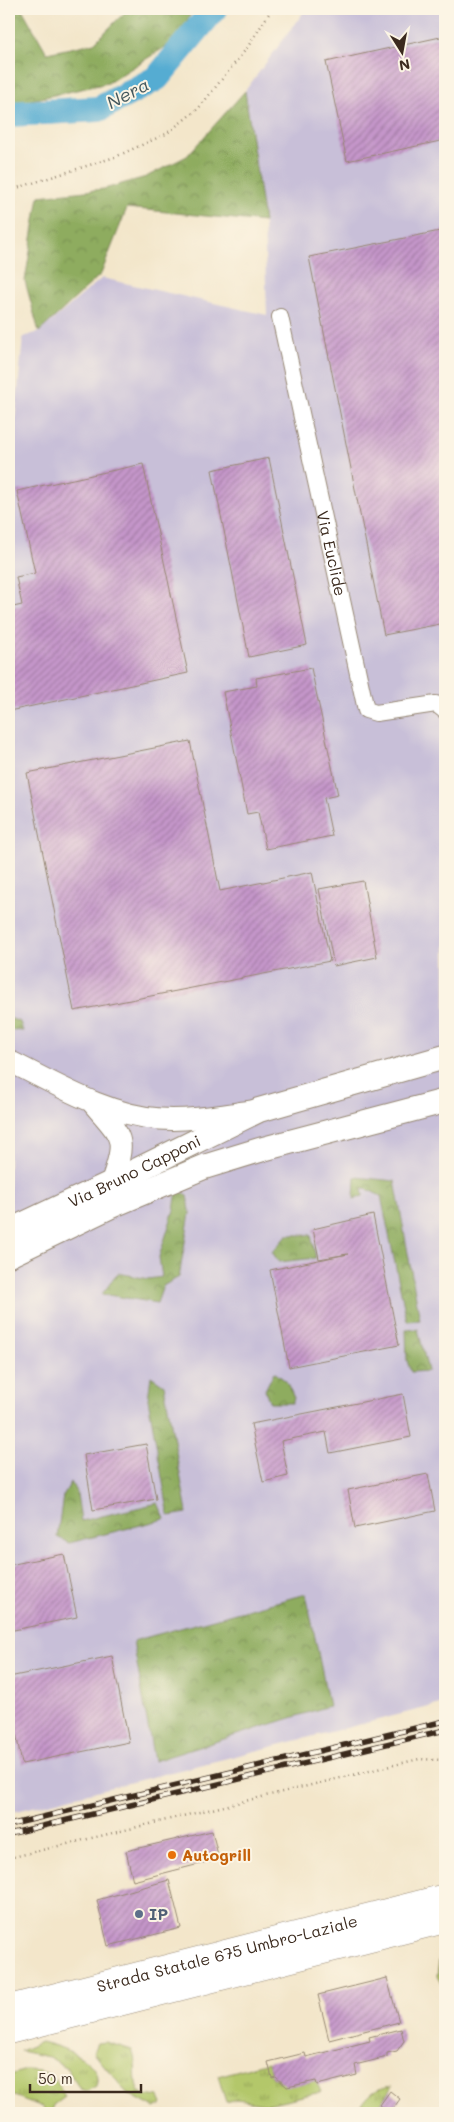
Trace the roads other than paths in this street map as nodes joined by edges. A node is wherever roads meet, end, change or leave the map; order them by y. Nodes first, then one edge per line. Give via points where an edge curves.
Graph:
1 (280, 317) dead end
2 (445, 711) edge
3 (445, 1057) edge
4 (9, 1062) edge
5 (91, 1100) junction
6 (445, 1101) edge
7 (258, 1110) junction
8 (263, 1149) junction
9 (111, 1184) junction
10 (9, 1231) edge
11 (9, 1255) edge
12 (445, 1898) edge
13 (445, 1919) edge
14 (9, 2009) edge
15 (9, 2030) edge

1 - 2 street, Via Euclide via 366,710 376,713 436,704
3 - 7 main road, Via Bruno Capponi
4 - 5 street
5 - 7 street via 125,1112 159,1118 198,1118
5 - 9 street via 117,1131 122,1144
6 - 8 main road, Via Bruno Capponi
7 - 8 main road via 250,1133 254,1143
7 - 9 main road, Via Bruno Capponi
8 - 11 main road, Via Bruno Capponi via 204,1167
9 - 10 main road, Via Bruno Capponi
12 - 14 highway, Strada Statale 675 Umbro-Laziale
13 - 15 highway, Strada Statale 675 Umbro-Laziale

